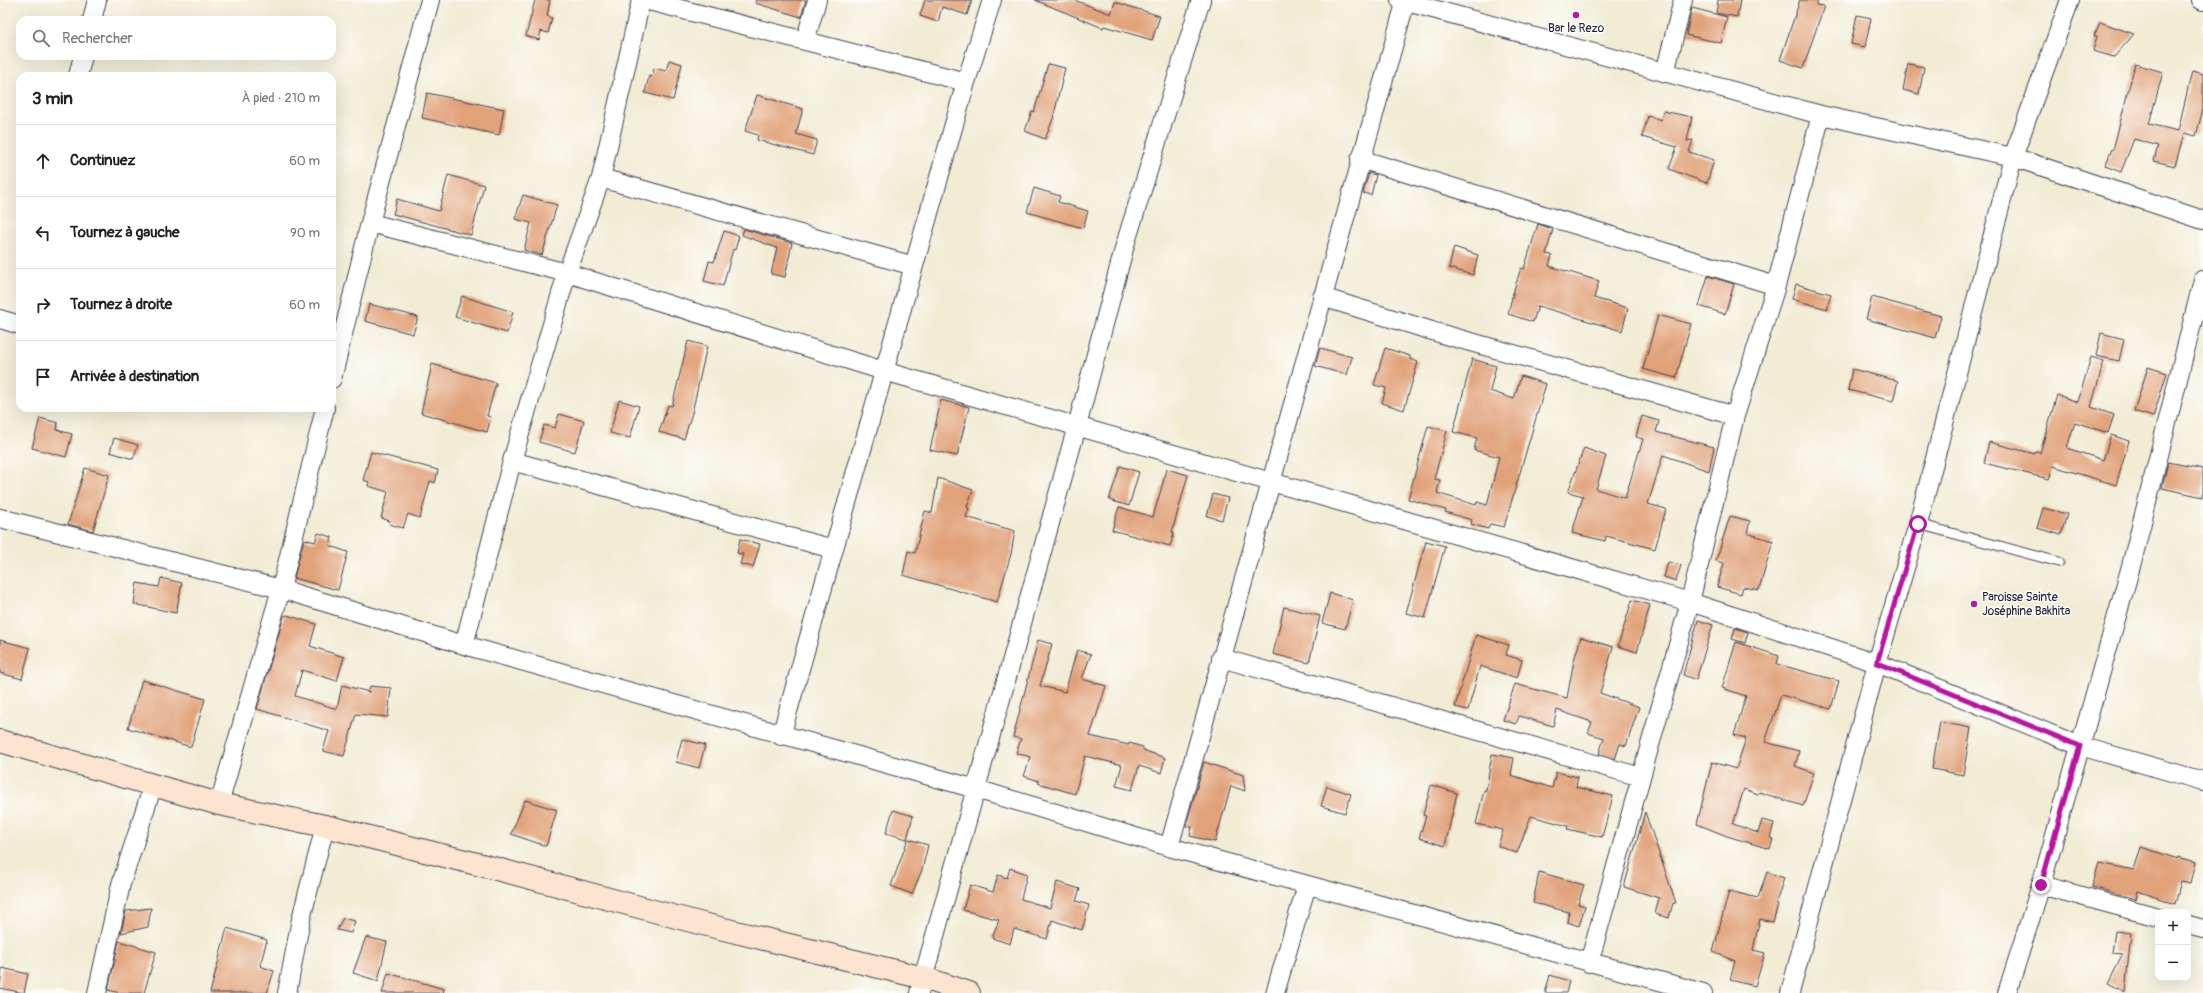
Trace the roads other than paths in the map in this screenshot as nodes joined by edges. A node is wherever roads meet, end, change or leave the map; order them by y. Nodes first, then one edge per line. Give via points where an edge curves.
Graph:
1 (97, 0) edge
2 (430, 0) edge
3 (641, 0) edge
4 (646, 0) edge
5 (817, 0) edge
6 (992, 0) edge
7 (1201, 0) edge
8 (1683, 0) edge
9 (2070, 0) edge
10 (1404, 1) edge
11 (93, 16) edge
12 (805, 41) junction
13 (82, 60) edge
14 (79, 72) edge
15 (1665, 73) junction
16 (966, 82) junction
17 (1821, 115) junction
18 (2013, 157) junction
19 (1360, 159) junction
20 (601, 178) junction
21 (2203, 220) edge
22 (370, 223) junction
23 (914, 266) junction
24 (567, 273) junction
25 (2203, 280) edge
26 (1776, 286) junction
27 (1322, 297) junction
28 (0, 319) edge
29 (16, 324) edge
30 (336, 363) edge
31 (884, 371) junction
32 (324, 412) edge
33 (1735, 416) junction
34 (1077, 426) junction
35 (512, 461) junction
36 (1271, 481) junction
37 (0, 518) edge
38 (1918, 524) junction
39 (833, 549) junction
40 (2059, 562) dead end
41 (281, 589) junction
42 (1690, 602) junction
43 (464, 645) junction
44 (1221, 658) junction
45 (1877, 663) junction
46 (781, 736) junction
47 (0, 741) edge
48 (2080, 746) junction
49 (1641, 777) junction
50 (2203, 781) edge
51 (153, 785) junction
52 (976, 789) junction
53 (219, 804) junction
54 (325, 826) junction
55 (1169, 847) junction
56 (1307, 885) junction
57 (2041, 885) junction
58 (2155, 916) edge
59 (2191, 926) edge
60 (2203, 929) edge
61 (1589, 963) junction
62 (921, 985) edge
63 (97, 993) edge
64 (287, 993) edge
65 (969, 993) edge
66 (1275, 993) edge
67 (1703, 993) edge
68 (1790, 993) edge
69 (2008, 993) edge

1 - 11 street
2 - 22 street
3 - 20 street
4 - 12 street
5 - 12 street
6 - 16 street
7 - 34 street via 1125,245
8 - 15 street
9 - 18 street
10 - 15 street
10 - 19 street
12 - 16 street
13 - 14 street
15 - 17 street
16 - 23 street
17 - 18 street
17 - 26 street
18 - 21 street
18 - 38 street
19 - 26 street
19 - 27 street
20 - 23 street
20 - 24 street
22 - 24 street
22 - 30 street
23 - 31 street
24 - 31 street
24 - 35 street
25 - 48 street via 2131,566
26 - 33 street
27 - 33 street via 1442,334
27 - 36 street
28 - 29 street
31 - 34 street
31 - 39 street
32 - 41 street
33 - 42 street
34 - 36 street
34 - 52 street
35 - 39 street
35 - 43 street
36 - 42 street
36 - 44 street
37 - 41 street
38 - 40 lane
38 - 45 street
39 - 46 street
41 - 43 street
41 - 53 street
42 - 45 street
42 - 49 street
43 - 46 street
44 - 49 street
44 - 55 street
45 - 48 street
45 - 68 street
46 - 52 street
47 - 51 street
48 - 50 street
48 - 57 street
49 - 61 street
51 - 53 street
51 - 63 street via 121,884
52 - 55 street
52 - 62 street
53 - 54 street
54 - 62 street via 492,868
54 - 64 street
55 - 56 street
56 - 61 street
56 - 66 street
57 - 58 street
57 - 69 street
59 - 60 street
61 - 67 street
62 - 65 street

